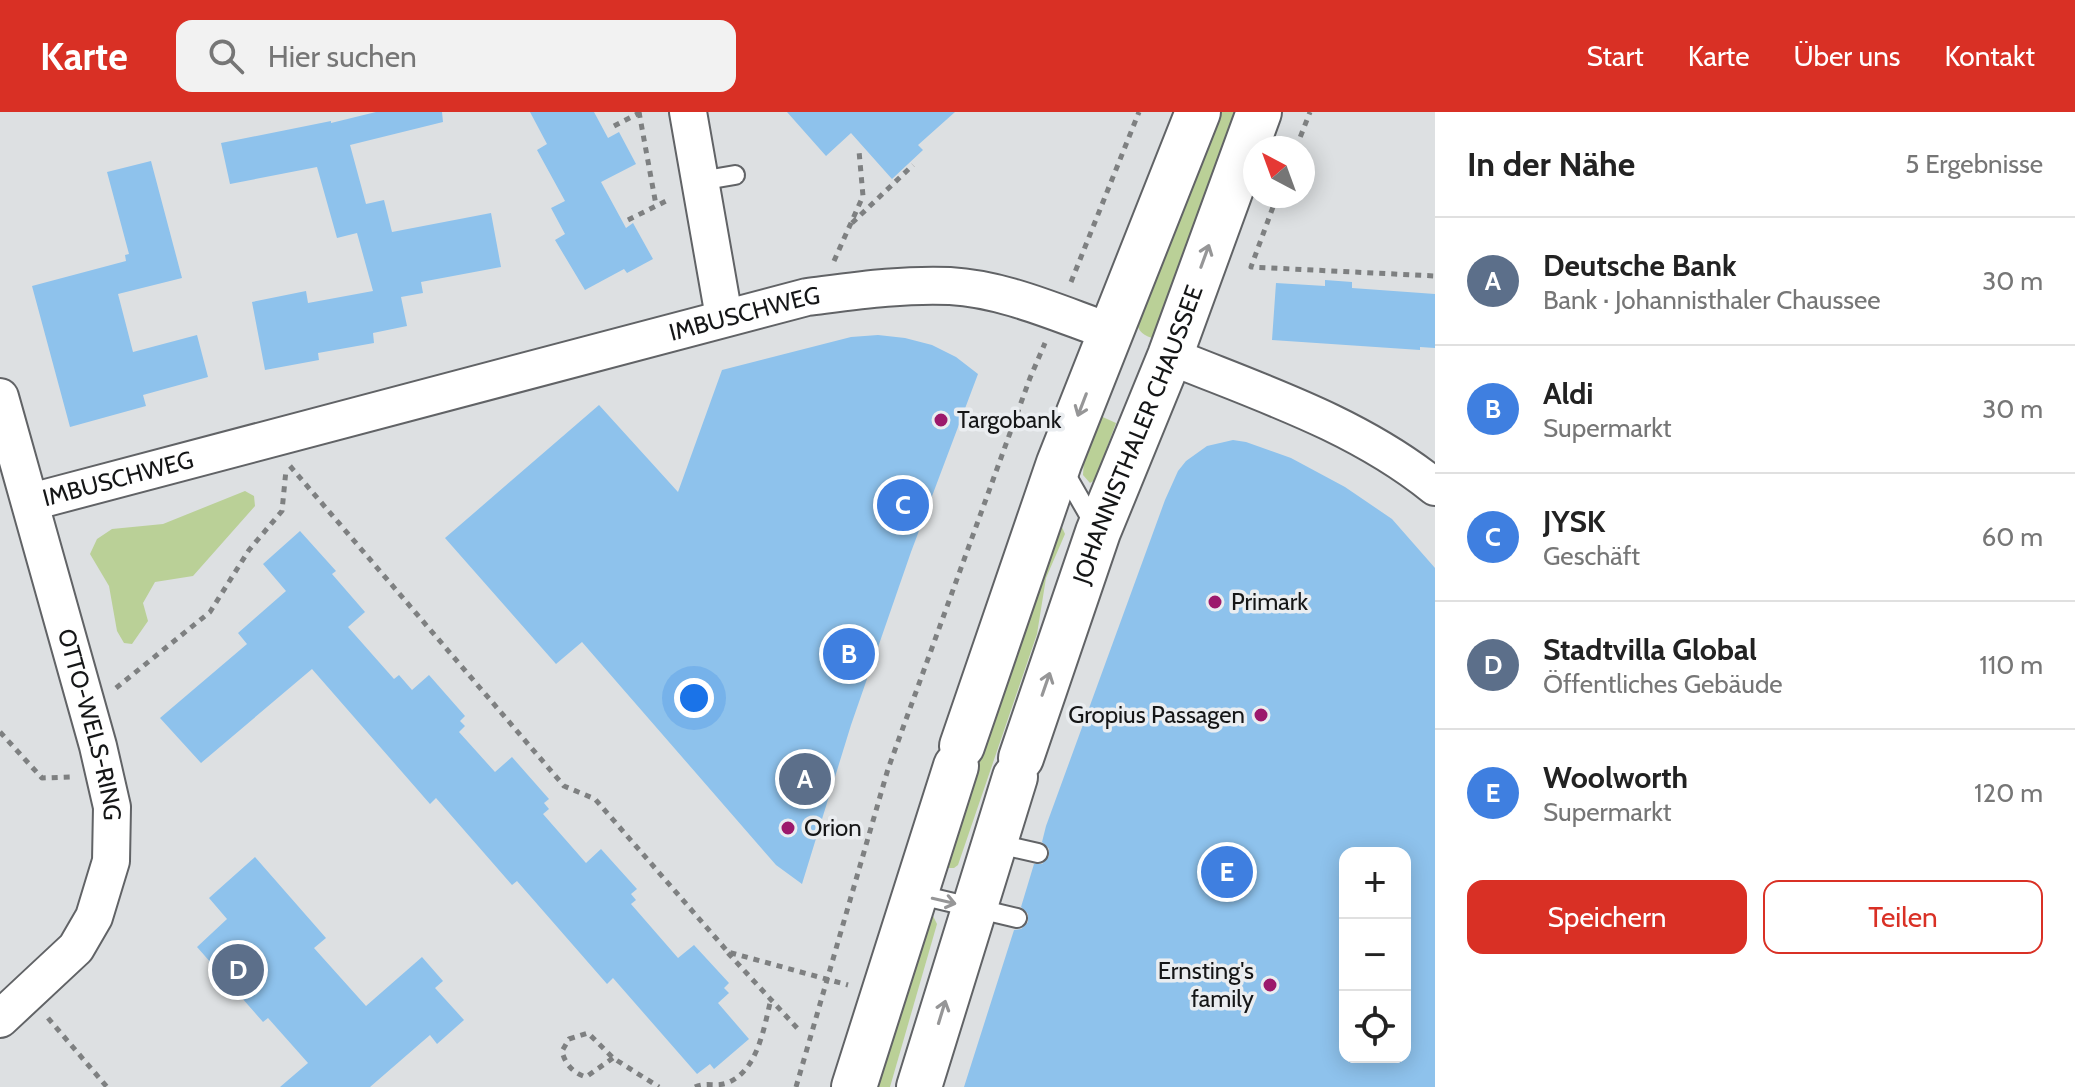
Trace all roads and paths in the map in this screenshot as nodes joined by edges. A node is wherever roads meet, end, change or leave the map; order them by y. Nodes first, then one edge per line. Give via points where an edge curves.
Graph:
1 (640, 112) edge
2 (688, 112) edge
3 (1139, 112) edge
4 (1198, 112) edge
5 (1259, 112) edge
6 (1310, 112) edge
7 (614, 126) dead end
8 (1301, 136) edge
9 (859, 151) dead end
10 (913, 165) dead end
11 (702, 185) junction
12 (656, 205) junction
13 (1273, 208) edge
14 (628, 220) dead end
15 (848, 226) junction
16 (834, 262) dead end
17 (1435, 276) edge
18 (1058, 314) junction
19 (724, 317) junction
20 (1111, 332) junction
21 (1170, 356) junction
22 (0, 397) edge
23 (1059, 463) junction
24 (1435, 487) edge
25 (31, 502) junction
26 (1098, 532) junction
27 (86, 700) junction
28 (0, 732) edge
29 (83, 777) dead end
30 (994, 843) junction
31 (1038, 853) dead end
32 (913, 893) junction
33 (974, 908) junction
34 (1017, 918) dead end
35 (728, 952) junction
36 (826, 979) junction
37 (882, 994) junction
38 (771, 999) junction
39 (48, 1018) dead end
40 (0, 1019) edge
41 (798, 1029) dead end
42 (613, 1058) junction
43 (107, 1087) edge
44 (659, 1087) edge
45 (695, 1087) edge
46 (796, 1087) edge
47 (854, 1087) edge
48 (919, 1087) edge

1 - 7 path
1 - 12 path
2 - 11 street
3 - 18 path
4 - 20 main road
21 -> 5 main road, JOHANNISTHALER CHAUSSEE
6 - 8 path
9 - 15 path via 863,196
10 - 15 path
11 - 12 path
11 - 19 street
12 - 14 path
13 - 17 path via 1251,267
15 - 16 path
18 - 19 street, IMBUSCHWEG via 1015,298 952,286 884,287 807,297
18 - 20 street, IMBUSCHWEG
18 - 36 path via 888,769
19 - 25 street, IMBUSCHWEG
20 - 21 main road, IMBUSCHWEG
20 -> 23 main road
21 - 24 street, IMBUSCHWEG via 1354,433
21 - 26 main road, JOHANNISTHALER CHAUSSEE
22 - 25 street, OTTO-WELS-RING
23 - 26 lane
23 - 32 main road
25 - 27 street, OTTO-WELS-RING
30 -> 26 main road, JOHANNISTHALER CHAUSSEE
27 - 35 path via 116,688 210,612 249,550 282,511 287,462 564,786 595,799
27 - 40 street, OTTO-WELS-RING via 112,807 111,861 94,917 76,948
28 - 29 path via 42,778
30 - 31 lane
30 - 33 main road, JOHANNISTHALER CHAUSSEE
32 -> 33 lane
32 - 37 main road
33 - 34 lane
48 -> 33 main road, JOHANNISTHALER CHAUSSEE
35 - 36 path
35 - 38 path
36 - 37 path
36 - 46 path
37 - 47 main road
38 - 41 path
38 - 45 path via 754,1056 741,1072 729,1083
39 - 43 path
42 - 42 path via 588,1033 569,1039 562,1051 564,1061 586,1077
42 - 44 path

